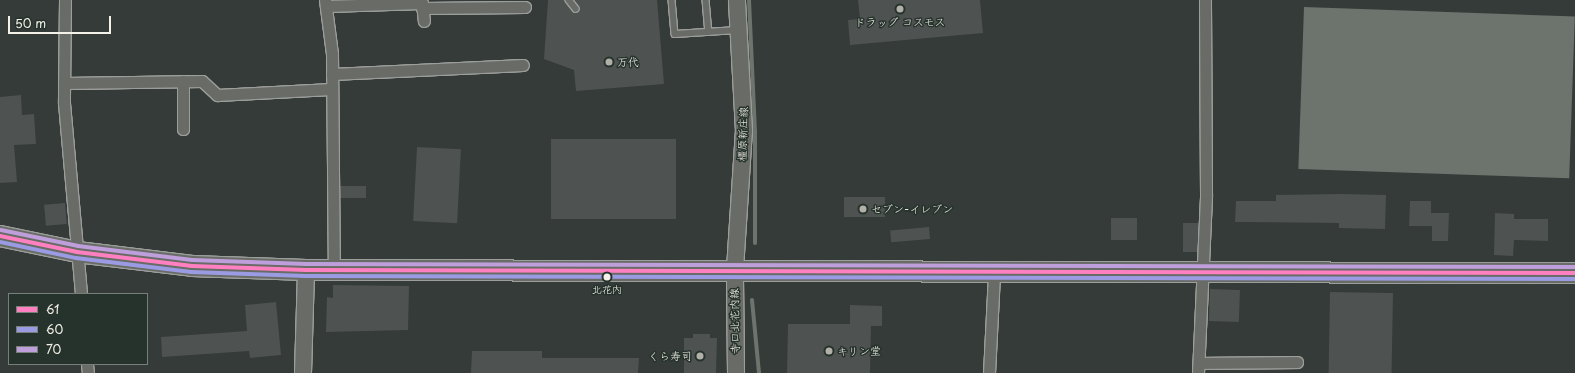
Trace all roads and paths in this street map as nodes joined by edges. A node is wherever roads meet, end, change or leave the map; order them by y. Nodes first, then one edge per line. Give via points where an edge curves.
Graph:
1 (65, 0) edge
2 (569, 0) edge
3 (672, 0) edge
4 (706, 0) edge
5 (737, 0) edge
6 (1205, 0) edge
7 (326, 3) edge
8 (422, 4) edge
9 (525, 6) dead end
10 (576, 9) dead end
11 (424, 21) dead end
12 (739, 30) junction
13 (709, 32) junction
14 (523, 65) dead end
15 (332, 74) junction
16 (183, 81) junction
17 (64, 84) junction
18 (331, 89) junction
19 (183, 129) dead end
20 (0, 236) edge
21 (77, 252) junction
22 (735, 269) junction
23 (306, 270) junction
24 (334, 270) junction
25 (1204, 272) junction
26 (1575, 272) edge
27 (994, 273) junction
28 (81, 293) edge
29 (1297, 362) dead end
30 (1199, 368) edge
31 (303, 373) edge
32 (736, 373) edge
33 (990, 373) edge

1 - 17 street
2 - 10 lane
3 - 13 lane via 675,34
4 - 13 lane
5 - 12 main road, 橿原新庄線
6 - 25 street
7 - 8 street
7 - 15 street
8 - 9 street
8 - 11 street
12 - 13 lane
12 - 22 main road, 橿原新庄線 via 744,131
14 - 15 street
15 - 18 street
16 - 17 street
16 - 18 street via 202,81 217,95
16 - 19 street
17 - 21 street
18 - 24 street
20 - 21 highway
21 - 23 highway via 192,266
21 - 28 street
22 - 24 highway
22 - 27 highway
22 - 32 main road, 寺口北花内線
23 - 24 highway
23 - 31 main road
25 - 26 highway
25 - 27 highway
25 - 30 street
27 - 33 street
29 - 30 street

